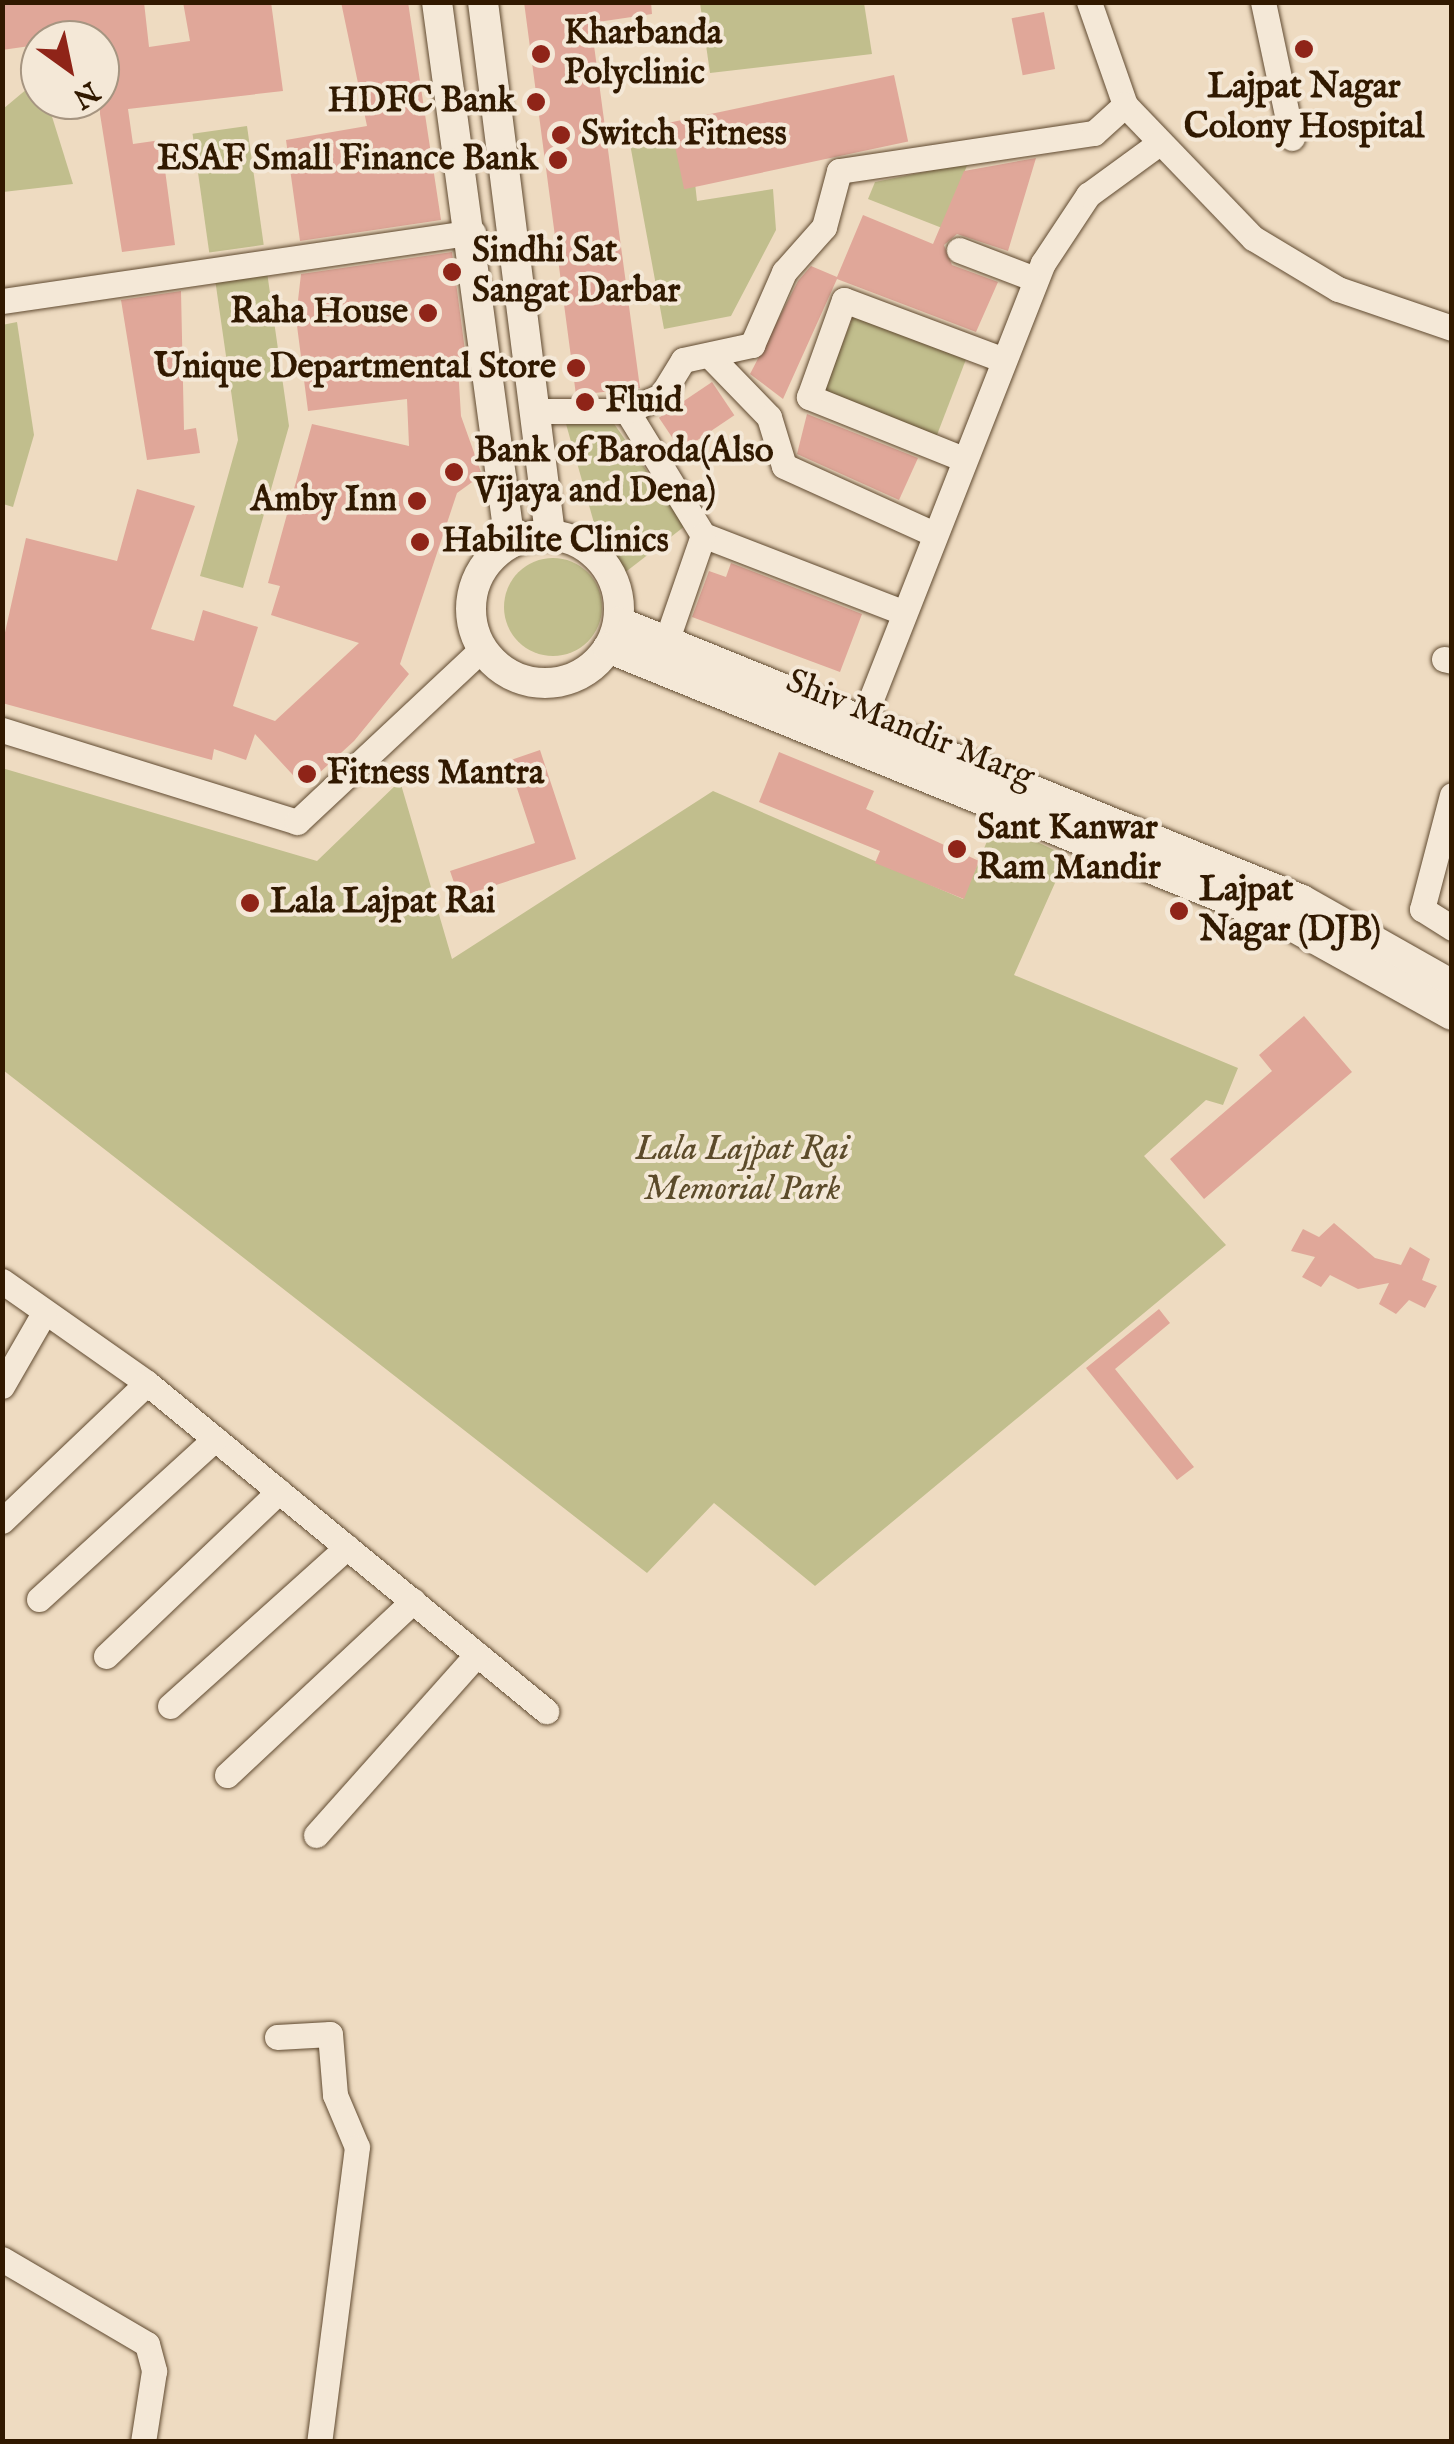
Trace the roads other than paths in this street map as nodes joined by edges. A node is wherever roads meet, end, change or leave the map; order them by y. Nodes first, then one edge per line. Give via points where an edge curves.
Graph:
1 (437, 2) edge
2 (483, 2) edge
3 (1089, 2) edge
4 (1262, 2) edge
5 (1125, 106) junction
6 (1292, 138) dead end
7 (1158, 144) junction
8 (473, 232) junction
9 (958, 250) dead end
10 (1035, 279) junction
11 (2, 300) edge
12 (1452, 328) edge
13 (710, 355) junction
14 (998, 358) junction
15 (538, 411) junction
16 (626, 411) junction
17 (960, 458) junction
18 (932, 533) junction
19 (550, 534) junction
20 (703, 535) junction
21 (510, 542) junction
22 (903, 612) junction
23 (614, 635) junction
24 (666, 642) junction
25 (482, 649) junction
26 (862, 722) junction
27 (2, 730) edge
28 (1452, 795) edge
29 (1445, 833) edge
30 (1452, 928) edge
31 (1452, 984) edge
32 (1452, 1015) edge
33 (2, 1281) edge
34 (44, 1312) junction
35 (147, 1383) junction
36 (2, 1386) edge
37 (215, 1439) junction
38 (279, 1491) junction
39 (2, 1521) edge
40 (347, 1547) junction
41 (39, 1600) dead end
42 (413, 1601) junction
43 (477, 1654) junction
44 (106, 1656) dead end
45 (170, 1706) dead end
46 (546, 1711) dead end
47 (228, 1775) dead end
48 (316, 1836) dead end
49 (277, 2038) dead end
50 (2, 2259) edge
51 (143, 2442) edge
52 (319, 2442) edge

1 - 8 street
2 - 15 street
3 - 5 street
4 - 6 street
5 - 7 street
5 - 13 street via 1094,133 839,171 824,227 784,272 752,345
7 - 10 street via 1088,196
7 - 12 street via 1253,238 1338,289
8 - 11 street
8 - 21 street
9 - 10 street
10 - 14 street
13 - 16 street via 683,360 661,396
13 - 18 street via 769,417 784,466
14 - 17 street
14 - 17 street via 844,300 809,396
15 - 16 street
15 - 19 street
16 - 20 street
17 - 18 street
18 - 22 street
19 - 21 street
19 - 23 street via 605,565
20 - 22 street
20 - 24 street
21 - 25 street via 473,587
22 - 26 street
23 - 24 street, Shiv Mandir Marg
23 - 25 street via 580,674 544,683 508,674
23 - 32 street, Shiv Mandir Marg via 1290,926
24 - 26 street, Shiv Mandir Marg
25 - 27 street via 298,822
26 - 31 street, Shiv Mandir Marg via 1302,900
28 - 29 street
29 - 30 street via 1422,909
33 - 34 street
34 - 35 street
34 - 36 street
35 - 37 street
35 - 39 street
37 - 38 street
37 - 41 street
38 - 40 street
38 - 44 street
40 - 42 street
40 - 45 street
42 - 43 street
42 - 47 street
43 - 46 street
43 - 48 street
49 - 52 street via 330,2034 334,2095 358,2147
50 - 51 street via 147,2344 154,2371

